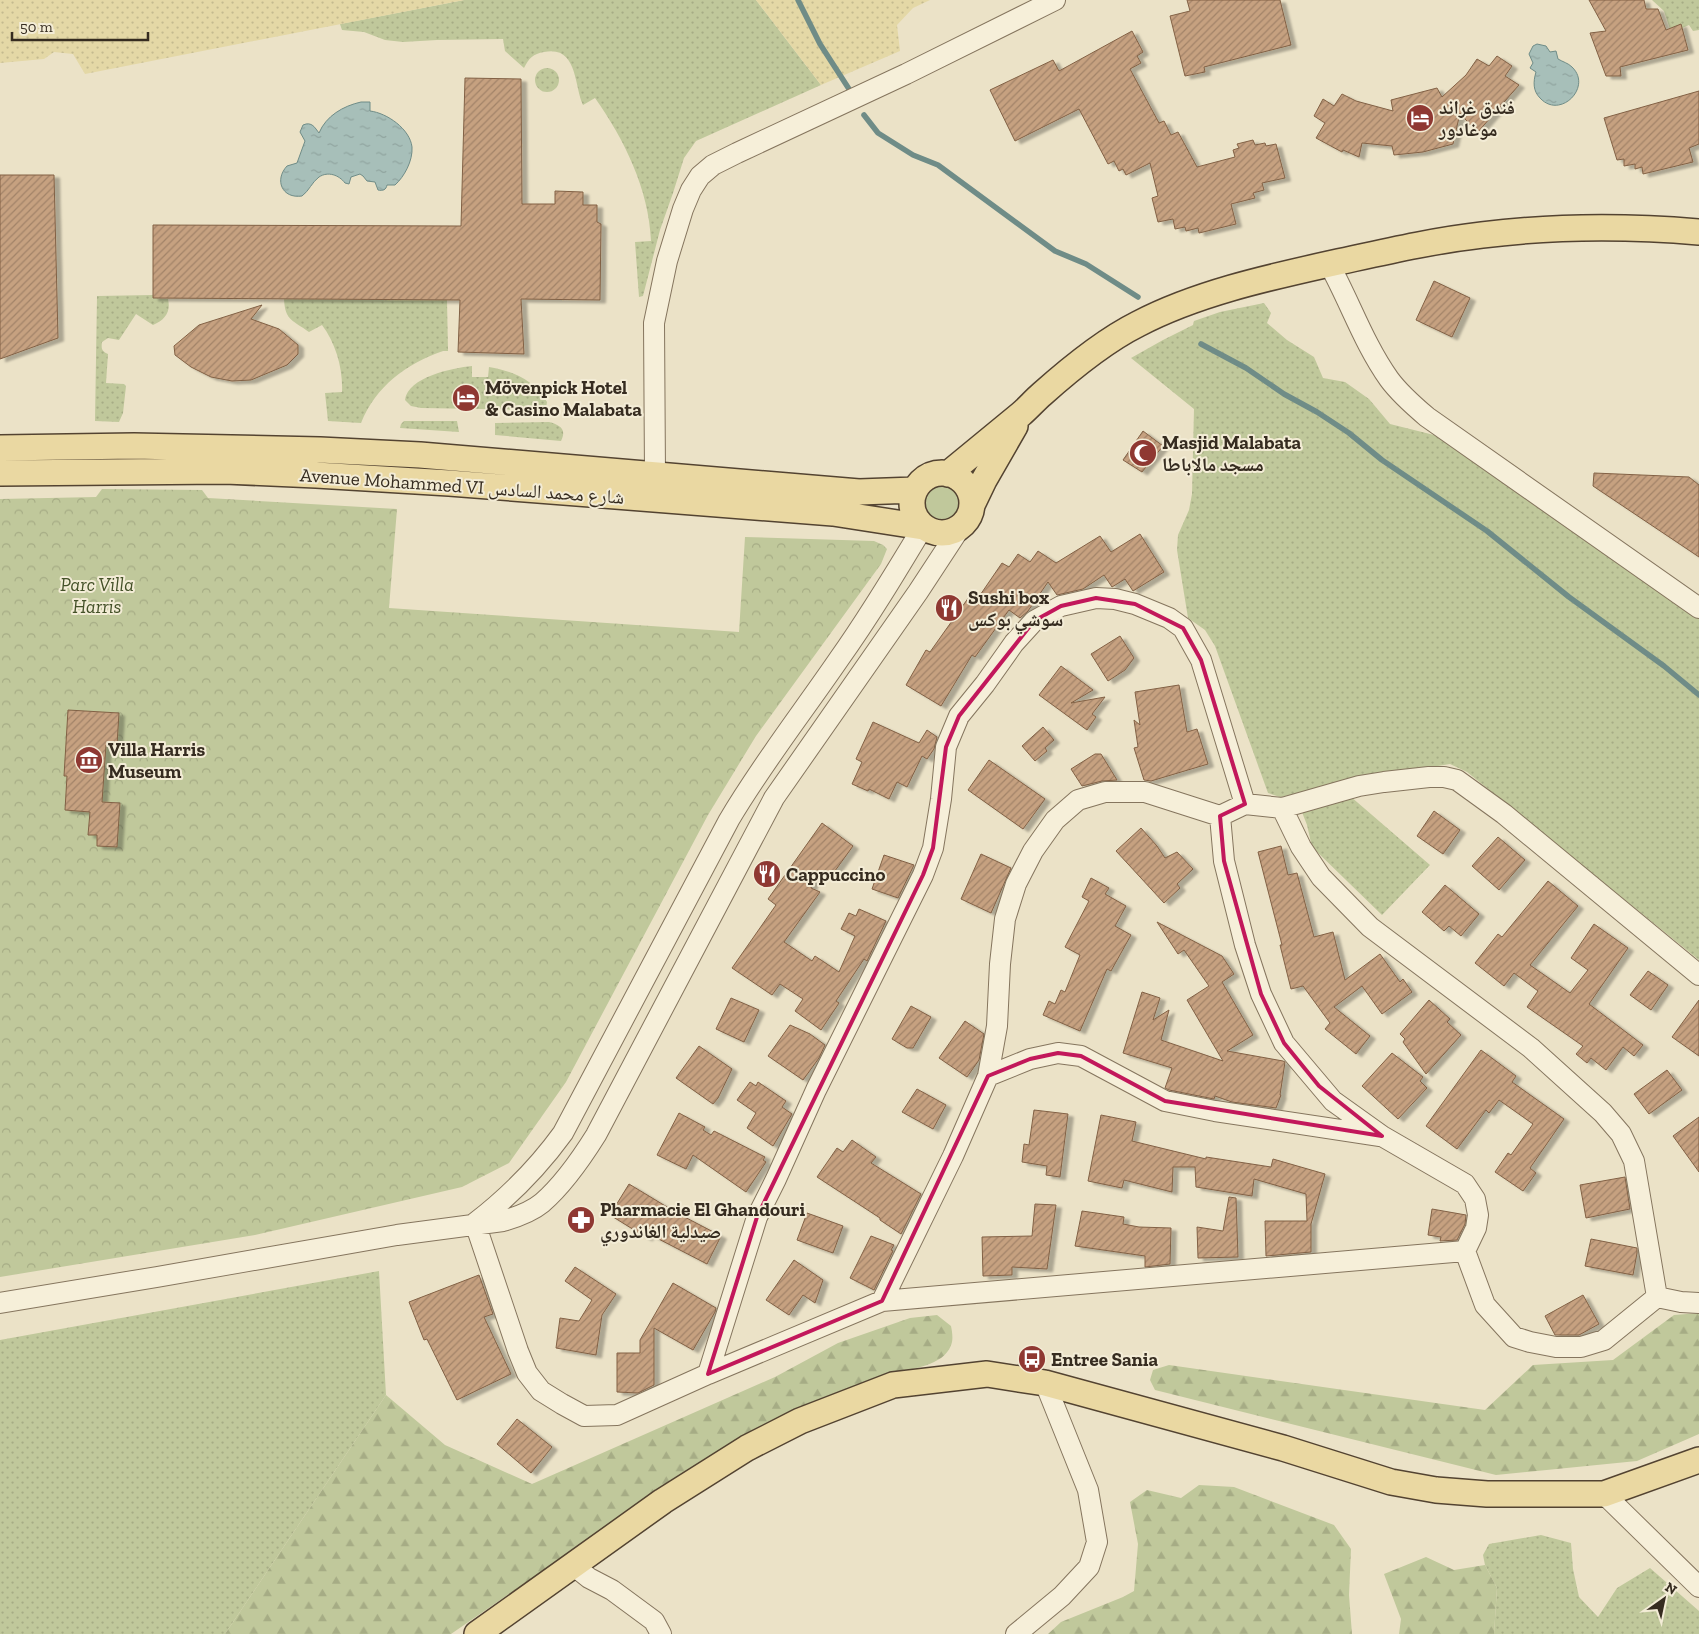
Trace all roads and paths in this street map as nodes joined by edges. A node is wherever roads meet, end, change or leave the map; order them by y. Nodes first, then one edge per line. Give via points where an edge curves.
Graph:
1 (1055, 0) edge
2 (1699, 232) edge
3 (1329, 264) junction
4 (1023, 413) junction
5 (0, 448) edge
6 (0, 473) edge
7 (655, 474) junction
8 (948, 474) junction
9 (914, 490) junction
10 (972, 505) junction
11 (923, 527) junction
12 (960, 528) junction
13 (1699, 608) edge
14 (1245, 804) junction
15 (1282, 808) junction
16 (1220, 816) junction
17 (1699, 975) edge
18 (988, 1076) junction
19 (1382, 1136) junction
20 (475, 1223) junction
21 (1465, 1251) junction
22 (1657, 1297) junction
23 (882, 1301) junction
24 (0, 1302) edge
25 (1699, 1303) edge
26 (708, 1374) junction
27 (1045, 1383) junction
28 (1699, 1460) edge
29 (1604, 1494) junction
30 (574, 1566) junction
31 (1699, 1587) edge
32 (477, 1634) edge
33 (661, 1634) edge
34 (1016, 1634) edge

1 - 7 street via 713,165 700,176 683,209 667,260 654,322
2 - 3 main road via 1611,228 1509,232
3 - 4 main road via 1215,294 1137,324 1056,382
3 - 13 street via 1377,361 1390,381 1427,418
4 - 8 main road
4 - 10 main road
5 - 7 main road, Avenue Mohammed VI شارع محمد السادس via 134,446 320,450
6 - 11 main road, Avenue Mohammed VI شارع محمد السادس via 225,471 316,475 833,513
7 - 9 main road, Avenue Mohammed VI شارع محمد السادس via 859,492
8 - 9 main road via 928,476
8 - 10 main road via 958,477 966,485
9 - 11 main road via 912,510
10 - 12 main road via 966,522
11 - 12 main road via 941,534
11 - 20 street via 840,658 751,782 563,1133 523,1182
12 - 20 street via 774,798 596,1135 577,1164 542,1204 503,1221
14 - 15 street
14 - 16 street
14 - 26 street via 1201,660 1183,628 1169,618 1135,604 1096,598 1061,606 1034,621 960,716 946,746 933,848 923,875 756,1217
15 - 17 street via 1384,782 1429,777 1457,780 1504,814
15 - 22 street via 1301,847 1321,876 1370,927 1531,1048 1603,1113 1621,1134 1634,1161
16 - 18 street via 1145,792 1105,792 1078,800 1055,820 1033,851 1016,884 1005,919 997,1026
16 - 19 street via 1224,861 1245,945 1261,994 1284,1043 1333,1101
18 - 19 street via 1030,1059 1058,1053 1081,1056 1165,1101
18 - 23 street
19 - 21 street via 1465,1184 1475,1199 1478,1215 1476,1228
20 - 24 street
20 - 26 street via 518,1352 527,1373 541,1391 584,1416 617,1415
21 - 22 street via 1485,1305 1514,1337 1530,1342 1581,1347 1604,1340
21 - 23 street
22 - 25 street
23 - 26 street
27 - 29 main road via 1283,1448 1391,1482 1487,1494
27 - 30 main road via 988,1374 893,1385 800,1422 748,1448 662,1501
27 - 34 street via 1088,1490 1097,1542 1089,1567 1062,1596
28 - 29 main road
29 - 31 street
30 - 32 main road
30 - 33 street via 654,1622

